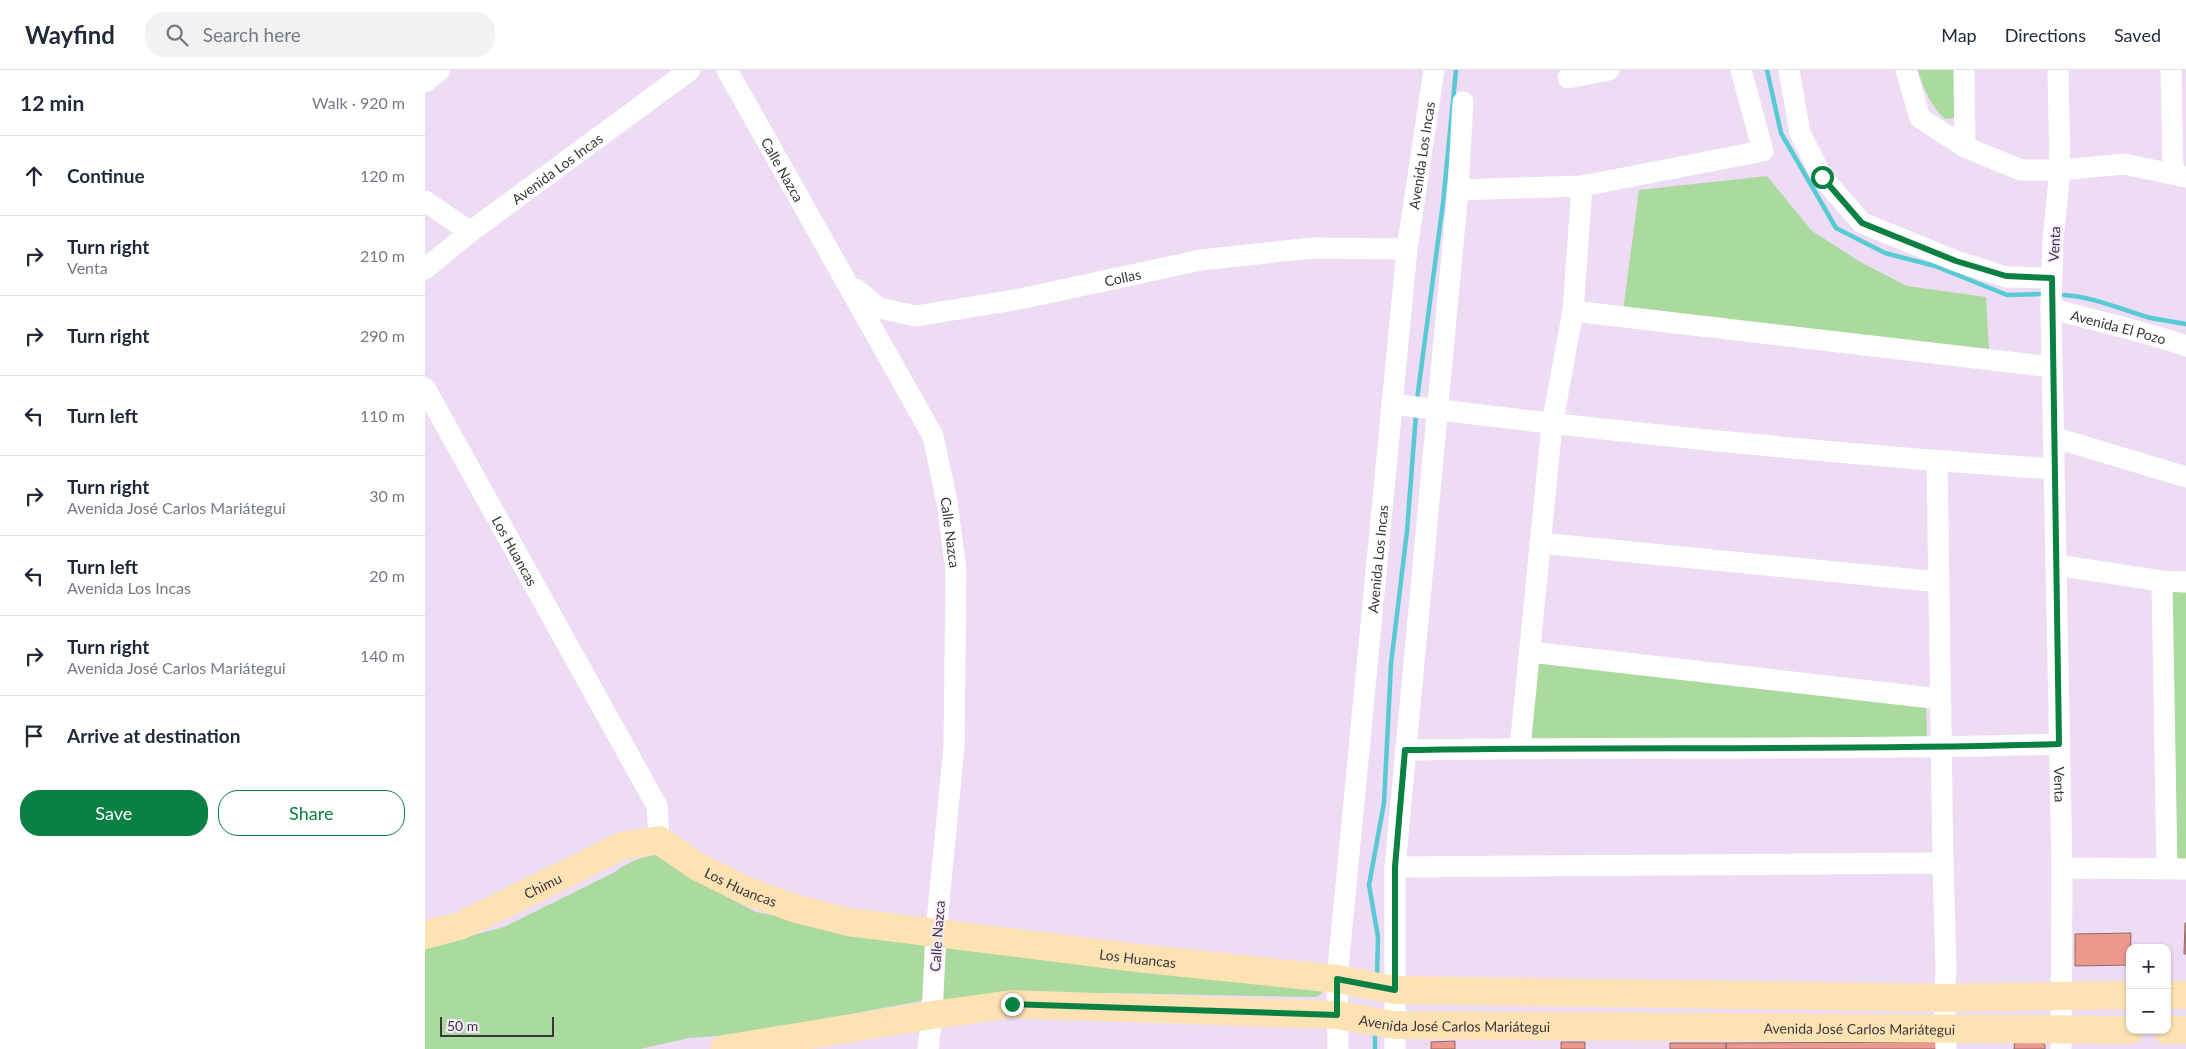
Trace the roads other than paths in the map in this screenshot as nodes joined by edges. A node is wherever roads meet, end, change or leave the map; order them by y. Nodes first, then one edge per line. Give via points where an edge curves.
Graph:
1 (440, 70) edge
2 (727, 70) edge
3 (1434, 70) edge
4 (1609, 70) edge
5 (1741, 70) edge
6 (1789, 70) edge
7 (1906, 70) edge
8 (1964, 70) edge
9 (2058, 70) edge
10 (2171, 70) edge
11 (680, 73) edge
12 (1568, 78) dead end
13 (425, 82) edge
14 (1463, 102) dead end
15 (1965, 147) junction
16 (2059, 170) junction
17 (2180, 175) edge
18 (1581, 186) junction
19 (1458, 190) junction
20 (425, 201) edge
21 (470, 232) junction
22 (1407, 249) junction
23 (425, 269) edge
24 (2052, 278) junction
25 (848, 282) junction
26 (2051, 308) junction
27 (1573, 310) junction
28 (2186, 346) edge
29 (2052, 367) junction
30 (425, 388) edge
31 (1392, 404) junction
32 (1437, 410) junction
33 (1552, 424) junction
34 (2053, 437) junction
35 (1937, 461) junction
36 (2054, 469) junction
37 (2186, 478) edge
38 (1540, 543) junction
39 (2056, 565) junction
40 (2162, 581) junction
41 (1939, 582) junction
42 (2186, 582) edge
43 (1530, 652) junction
44 (1940, 699) junction
45 (2059, 744) junction
46 (1520, 748) junction
47 (1942, 748) junction
48 (1405, 750) junction
49 (659, 840) junction
50 (1943, 863) junction
51 (1395, 867) junction
52 (2062, 868) junction
53 (2177, 869) edge
54 (936, 932) junction
55 (425, 935) edge
56 (1337, 979) junction
57 (1395, 990) junction
58 (2126, 995) edge
59 (2171, 995) edge
60 (2186, 995) edge
61 (2061, 996) junction
62 (1944, 998) junction
63 (933, 1015) junction
64 (1337, 1015) junction
65 (2171, 1030) edge
66 (2186, 1030) edge
67 (2126, 1031) edge
68 (1394, 1037) edge
69 (1946, 1039) edge
70 (2061, 1039) edge
71 (724, 1049) edge
72 (928, 1049) edge
73 (1337, 1049) edge

1 - 13 street
2 - 25 street, Calle Nazca
3 - 22 street, Avenida Los Incas
4 - 12 street
5 - 18 street via 1763,151
6 - 24 street via 1800,133 1822,177 1862,223 1956,261 2006,276
7 - 15 street via 1920,118
8 - 15 street
9 - 16 street, Venta
10 - 17 street
11 - 21 street, Avenida Los Incas
14 - 19 street
15 - 16 street via 2021,170
16 - 17 street via 2124,164
16 - 24 street, Venta
18 - 19 street
18 - 27 street
19 - 32 street
20 - 21 street
21 - 23 street, Avenida Los Incas
22 - 25 street, Collas via 1312,248 1201,260 1020,299 915,316 879,308
22 - 31 street, Avenida Los Incas
24 - 26 street, Venta
25 - 54 street, Calle Nazca via 933,436 956,571 954,747
26 - 28 street, Avenida El Pozo via 2157,335
26 - 29 street, Venta
27 - 29 street
27 - 33 street
29 - 34 street, Venta
30 - 49 street, Los Huancas via 657,806
31 - 32 street
31 - 56 street, Avenida Los Incas
32 - 33 street
32 - 48 street
33 - 35 street
33 - 38 street
34 - 36 street, Venta
34 - 37 street
35 - 36 street
35 - 41 street
36 - 39 street, Venta
38 - 41 street
38 - 43 street
39 - 40 street
39 - 45 street, Venta
40 - 42 street
40 - 53 street
41 - 44 street
43 - 44 street
43 - 46 street
44 - 47 street
45 - 47 street
45 - 52 street, Venta
46 - 47 street
46 - 48 street
47 - 50 street
48 - 51 street
49 - 54 main road, Los Huancas via 698,867 797,910 848,922
49 - 55 main road, Chimu via 622,846 460,926
50 - 51 street
50 - 62 street
51 - 57 street
52 - 53 street
52 - 61 street, Venta
54 - 56 main road, Los Huancas
54 - 63 street, Calle Nazca
56 - 57 main road
56 - 64 street, Avenida Los Incas
57 - 62 main road
57 - 68 street
58 - 61 main road
59 - 60 main road
61 - 62 main road
61 - 70 street, Venta
62 - 69 street
63 - 64 main road, Avenida José Carlos Mariátegui via 1012,1004
63 - 71 main road, Avenida José Carlos Mariátegui
63 - 72 street, Calle Nazca
64 - 68 main road, Avenida José Carlos Mariátegui
64 - 73 street, Avenida Los Incas
65 - 66 main road
67 - 70 main road, Avenida José Carlos Mariátegui
68 - 69 main road, Avenida José Carlos Mariátegui
69 - 70 main road, Avenida José Carlos Mariátegui

